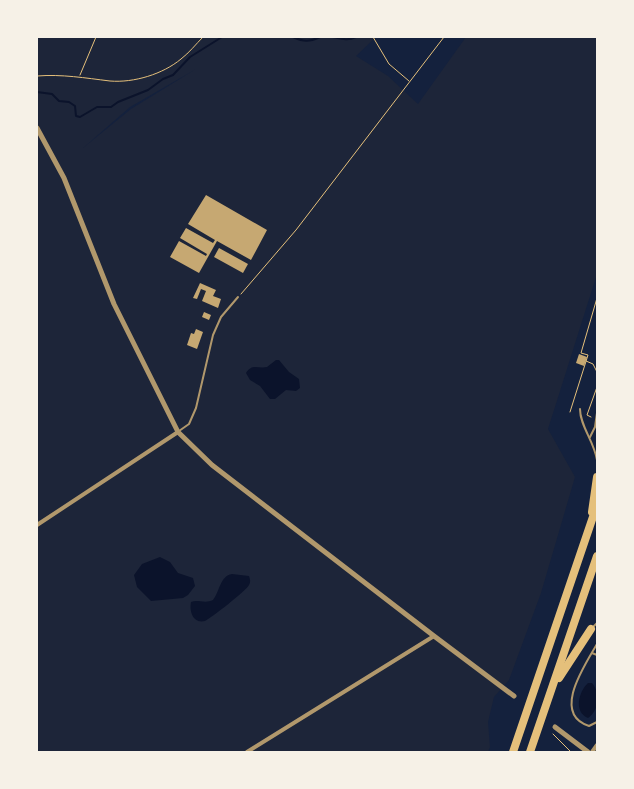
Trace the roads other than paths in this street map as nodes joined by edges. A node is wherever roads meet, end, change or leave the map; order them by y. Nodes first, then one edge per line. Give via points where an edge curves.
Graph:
1 (37, 128) edge
2 (238, 297) road end
3 (580, 409) dead end
4 (597, 413) edge
5 (178, 432) junction
6 (590, 437) junction
7 (597, 460) edge
8 (597, 478) edge
9 (597, 505) edge
10 (37, 525) edge
11 (589, 528) junction
12 (597, 556) edge
13 (594, 626) edge
14 (434, 636) junction
15 (597, 644) edge
16 (592, 653) junction
17 (597, 655) edge
18 (552, 689) junction
19 (514, 696) dead end
20 (597, 722) edge
21 (555, 727) dead end
22 (597, 745) edge
23 (247, 752) edge
24 (514, 752) edge
25 (530, 752) edge
26 (588, 752) edge
27 (592, 752) edge

1 - 5 street via 64,178 114,304
2 - 5 lane via 221,317 213,335 196,408 189,424
3 - 6 lane via 580,417
4 - 6 lane
5 - 10 street
5 - 14 street via 212,465
6 - 7 lane
8 - 11 highway
9 - 11 highway
11 - 24 highway
12 - 18 highway
13 - 18 highway
14 - 19 street
14 - 23 street
15 - 16 lane
16 - 17 lane
16 - 20 lane via 579,676 571,710 583,724 589,726
18 - 25 highway
21 - 26 street
22 - 27 street

